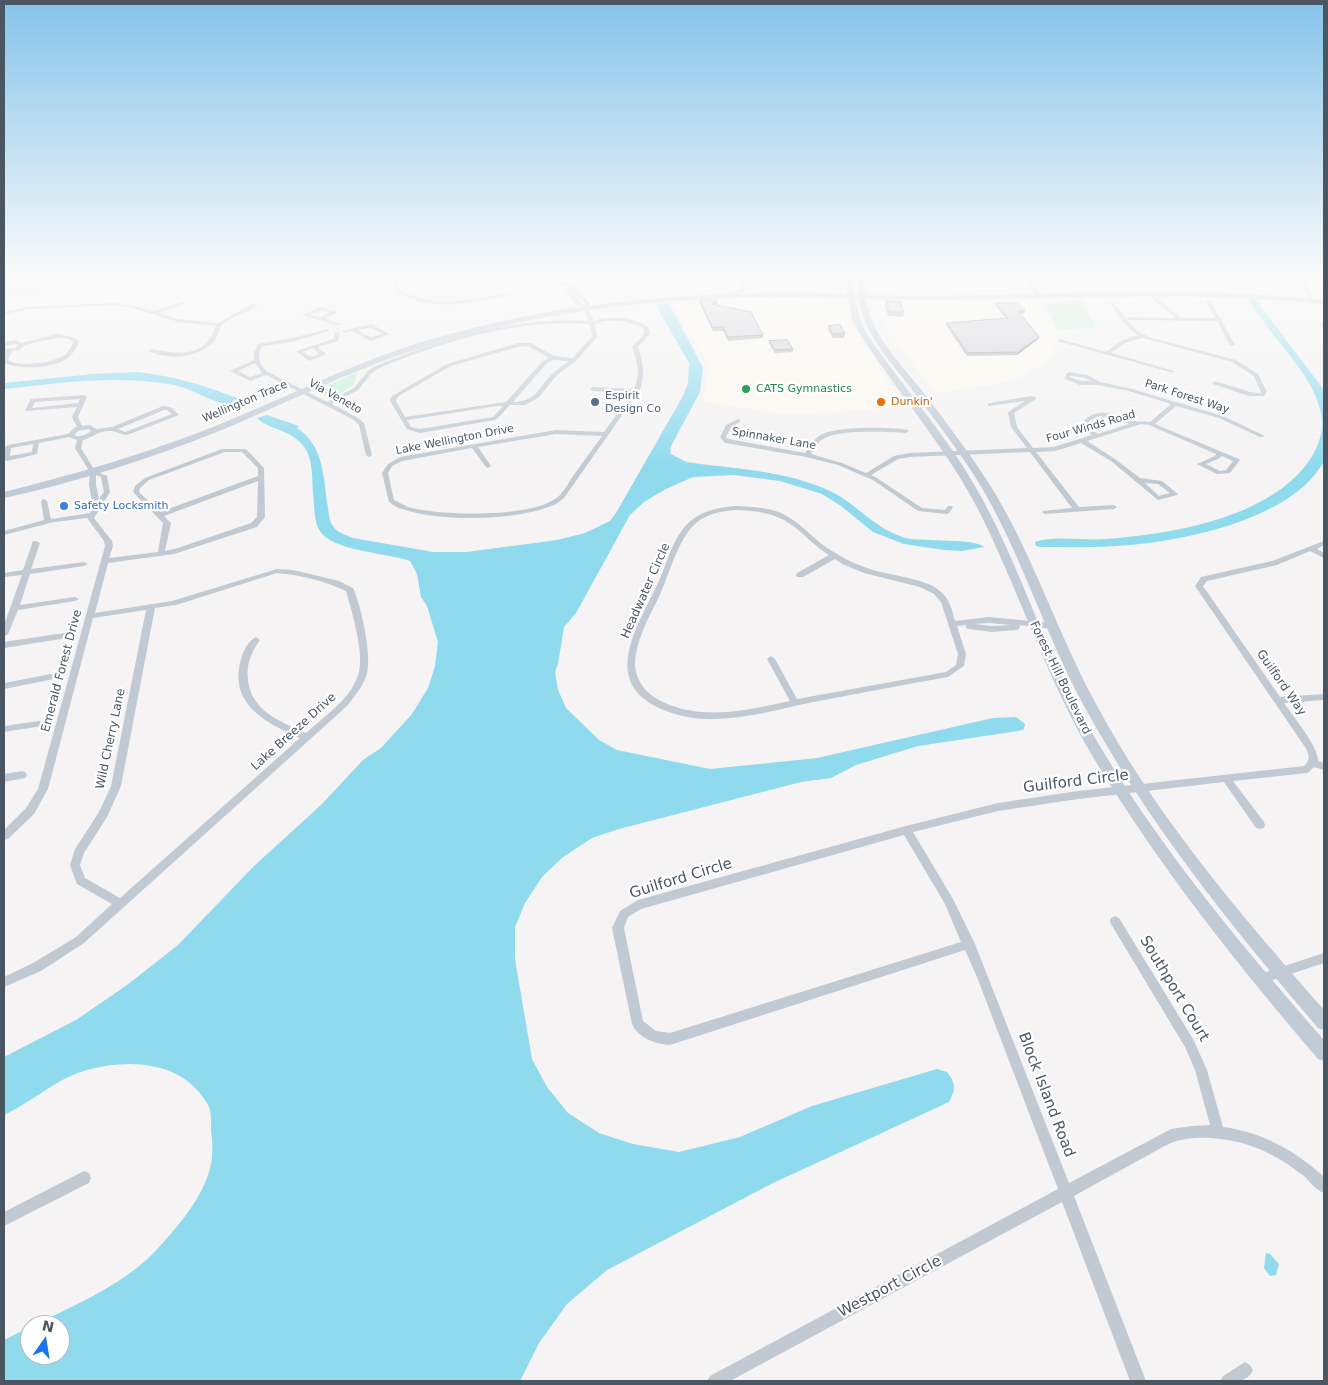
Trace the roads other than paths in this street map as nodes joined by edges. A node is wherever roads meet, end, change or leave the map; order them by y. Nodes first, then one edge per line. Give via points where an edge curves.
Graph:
1 (48, 339) edge
2 (70, 339) edge
3 (213, 339) edge
4 (297, 339) edge
5 (337, 339) edge
6 (424, 339) edge
7 (469, 339) edge
8 (593, 339) edge
9 (642, 339) edge
10 (867, 339) edge
11 (878, 339) edge
12 (1134, 339) edge
13 (1152, 339) edge
14 (1229, 339) edge
15 (1060, 341) dead end
16 (273, 342) joint
17 (5, 343) edge
18 (22, 344) junction
19 (1232, 344) dead end
20 (315, 347) dead end
21 (7, 350) edge
22 (152, 351) dead end
23 (1108, 353) junction
24 (553, 358) junction
25 (574, 360) junction
26 (256, 361) junction
27 (1172, 372) dead end
28 (266, 373) junction
29 (1100, 383) dead end
30 (1214, 383) dead end
31 (300, 389) junction
32 (593, 389) dead end
33 (636, 391) junction
34 (1034, 398) joint
35 (1176, 403) junction
36 (328, 404) junction
37 (508, 404) junction
38 (79, 405) junction
39 (990, 405) dead end
40 (404, 419) junction
41 (738, 421) dead end
42 (1135, 424) junction
43 (1151, 424) junction
44 (80, 428) junction
45 (113, 429) junction
46 (95, 431) junction
47 (906, 431) dead end
48 (606, 434) junction
49 (70, 435) junction
50 (1098, 436) junction
51 (1262, 436) dead end
52 (80, 438) junction
53 (1082, 441) junction
54 (36, 442) junction
55 (474, 446) junction
56 (1034, 451) junction
57 (1220, 453) junction
58 (807, 454) junction
59 (369, 455) dead end
60 (959, 455) junction
61 (893, 461) joint
62 (488, 466) dead end
63 (91, 468) junction
64 (867, 475) junction
65 (261, 477) junction
66 (1138, 480) junction
67 (4, 489) edge
68 (4, 494) edge
69 (44, 501) dead end
70 (96, 507) junction
71 (950, 507) dead end
72 (1114, 507) dead end
73 (1077, 510) junction
74 (1045, 512) dead end
75 (90, 515) junction
76 (160, 515) junction
77 (48, 522) junction
78 (4, 533) edge
79 (36, 543) dead end
80 (1324, 543) edge
81 (1312, 549) junction
82 (161, 553) junction
83 (834, 556) junction
84 (1324, 556) edge
85 (105, 561) junction
86 (84, 564) dead end
87 (25, 572) junction
88 (4, 575) edge
89 (800, 575) dead end
90 (75, 599) dead end
91 (151, 606) junction
92 (16, 608) junction
93 (90, 616) junction
94 (952, 624) junction
95 (1034, 625) junction
96 (1052, 626) junction
97 (4, 634) edge
98 (64, 636) dead end
99 (256, 640) dead end
100 (4, 645) edge
101 (771, 659) dead end
102 (51, 677) dead end
103 (4, 686) edge
104 (1324, 697) edge
105 (1278, 700) junction
106 (795, 703) junction
107 (39, 724) dead end
108 (4, 729) edge
109 (307, 737) junction
110 (1314, 763) junction
111 (1324, 768) edge
112 (22, 775) dead end
113 (4, 778) edge
114 (1226, 778) junction
115 (1142, 789) junction
116 (1122, 791) junction
117 (1260, 825) dead end
118 (906, 830) junction
119 (4, 836) edge
120 (121, 904) junction
121 (1115, 922) dead end
122 (969, 944) junction
123 (1324, 958) edge
124 (1281, 972) junction
125 (1260, 979) junction
126 (4, 982) edge
127 (1324, 1022) edge
128 (1324, 1053) edge
129 (1218, 1131) junction
130 (84, 1178) dead end
131 (1324, 1186) edge
132 (1066, 1192) junction
133 (4, 1219) edge
134 (1245, 1370) dead end
135 (715, 1381) edge
136 (1138, 1381) edge
137 (1228, 1381) edge

1 - 18 street
2 - 21 street via 76,341 67,356 48,363 7,363
3 - 22 street via 198,351 173,356
4 - 16 street
5 - 20 street
6 - 31 main road, Wellington Trace via 385,351
7 - 36 street via 374,368 354,391
8 - 25 street
9 - 33 street, Lake Wellington Drive via 635,345 642,369
10 - 60 main road, Forest Hill Boulevard
11 - 60 main road, Forest Hill Boulevard
12 - 23 street via 1120,343
13 - 30 street via 1234,360 1256,375 1264,392 1249,394
14 - 19 street
15 - 23 street
16 - 26 street via 256,349
17 - 18 street
18 - 21 street
23 - 27 street
24 - 25 street
24 - 37 street via 545,362
24 - 40 street via 529,344 450,365 394,397 393,401
25 - 37 street via 555,374 531,400
26 - 28 street
26 - 28 street via 234,371 250,379
28 - 31 street
29 - 35 street, Park Forest Way
31 - 36 street, Via Veneto
31 - 63 main road, Wellington Trace via 216,428
32 - 33 street
33 - 48 street, Lake Wellington Drive
34 - 39 street
34 - 56 street via 1011,412 1014,427
35 - 43 street, Four Winds Road
35 - 51 street, Park Forest Way via 1221,417
36 - 59 street, Via Veneto via 362,424
37 - 40 street
37 - 40 street via 495,418 420,431 409,428
38 - 38 street via 84,397 33,400 28,410
38 - 44 street via 75,417
41 - 58 street, Spinnaker Lane via 728,426 723,436 726,441
42 - 43 street, Four Winds Road
42 - 50 street, Four Winds Road
42 - 50 street via 1116,416 1098,414 1083,426
43 - 57 street
44 - 46 street via 90,427
44 - 49 street
45 - 45 street via 125,434 176,415 166,408
45 - 46 street
46 - 52 street
47 - 58 street via 829,434 820,438
48 - 55 street, Lake Wellington Drive via 556,432
48 - 55 street, Lake Wellington Drive via 562,497 548,506 459,517 402,508 391,500 385,473 394,462
49 - 52 street
49 - 54 street
50 - 53 street, Four Winds Road
52 - 63 street via 78,448
53 - 56 street, Four Winds Road
53 - 66 street
54 - 54 street via 35,453 7,459 8,447
55 - 62 street
56 - 60 street, Four Winds Road
56 - 73 street
57 - 57 street via 1237,460 1228,472 1219,473 1200,464 1218,457
58 - 64 street, Spinnaker Lane
60 - 61 street
60 - 95 main road, Forest Hill Boulevard
60 - 96 main road, Forest Hill Boulevard via 1002,517
61 - 64 street
63 - 67 main road, Wellington Trace
63 - 68 main road, Wellington Trace
63 - 70 street via 90,481
63 - 70 street via 104,476 107,492
64 - 71 street, Spinnaker Lane via 920,510 947,512
65 - 76 street
65 - 76 street via 261,468 249,454 235,449 224,450 147,479 137,487 136,492
65 - 82 street via 261,517 254,525 180,550
66 - 66 street via 1158,498 1175,494 1160,482
69 - 77 street
70 - 75 street
72 - 73 street
73 - 74 street
75 - 77 street
75 - 85 street, Emerald Forest Drive via 90,521 108,541
76 - 82 street via 167,523
77 - 78 street
79 - 87 street
80 - 81 street, Guilford Way
81 - 84 street
81 - 105 street, Guilford Way via 1274,563 1204,578 1200,584 1200,590
82 - 85 street
83 - 89 street
83 - 94 street, Headwater Circle via 867,571 933,589 943,598
83 - 106 street, Headwater Circle via 791,521 771,512 736,508 702,516 686,530 635,639 630,660 634,680 648,696 667,708 686,714 725,716
85 - 93 street, Emerald Forest Drive
86 - 87 street
87 - 88 street
87 - 92 street
90 - 92 street
91 - 93 street, Lake Breeze Drive
91 - 109 street, Lake Breeze Drive via 180,601 277,571 310,576 350,590 363,671 344,704
91 - 120 street, Wild Cherry Lane via 116,786 75,865 82,881
92 - 97 street
93 - 119 street, Emerald Forest Drive via 44,790 30,811
94 - 95 street via 992,629
94 - 106 street, Headwater Circle via 962,659 953,672
95 - 96 street
95 - 116 main road, Forest Hill Boulevard via 1071,704
96 - 115 main road, Forest Hill Boulevard via 1090,704
98 - 100 street
99 - 109 street via 244,660 243,682 248,700 269,720
101 - 106 street
102 - 103 street
104 - 105 street
105 - 110 street, Guilford Way via 1308,745
107 - 108 street
109 - 120 street, Lake Breeze Drive
110 - 111 street
110 - 114 street via 1307,769
112 - 113 street
114 - 115 street
114 - 117 street
115 - 116 street, Guilford Circle
115 - 124 main road, Forest Hill Boulevard via 1193,862
116 - 118 street, Guilford Circle via 998,807
116 - 125 main road, Forest Hill Boulevard
118 - 122 street, Block Island Road via 949,902
118 - 122 street, Guilford Circle via 631,909 620,920 618,928 638,1024 652,1036 670,1039
120 - 126 street, Lake Breeze Drive via 62,952
121 - 129 street, Southport Court via 1189,1042
122 - 132 street, Block Island Road
123 - 124 street
124 - 125 street
124 - 127 main road, Forest Hill Boulevard
125 - 128 main road, Forest Hill Boulevard
129 - 131 street, Westport Circle via 1270,1148 1301,1166
129 - 132 street, Westport Circle via 1172,1136
130 - 133 street
132 - 135 street, Westport Circle
132 - 136 street, Block Island Road
134 - 137 street

